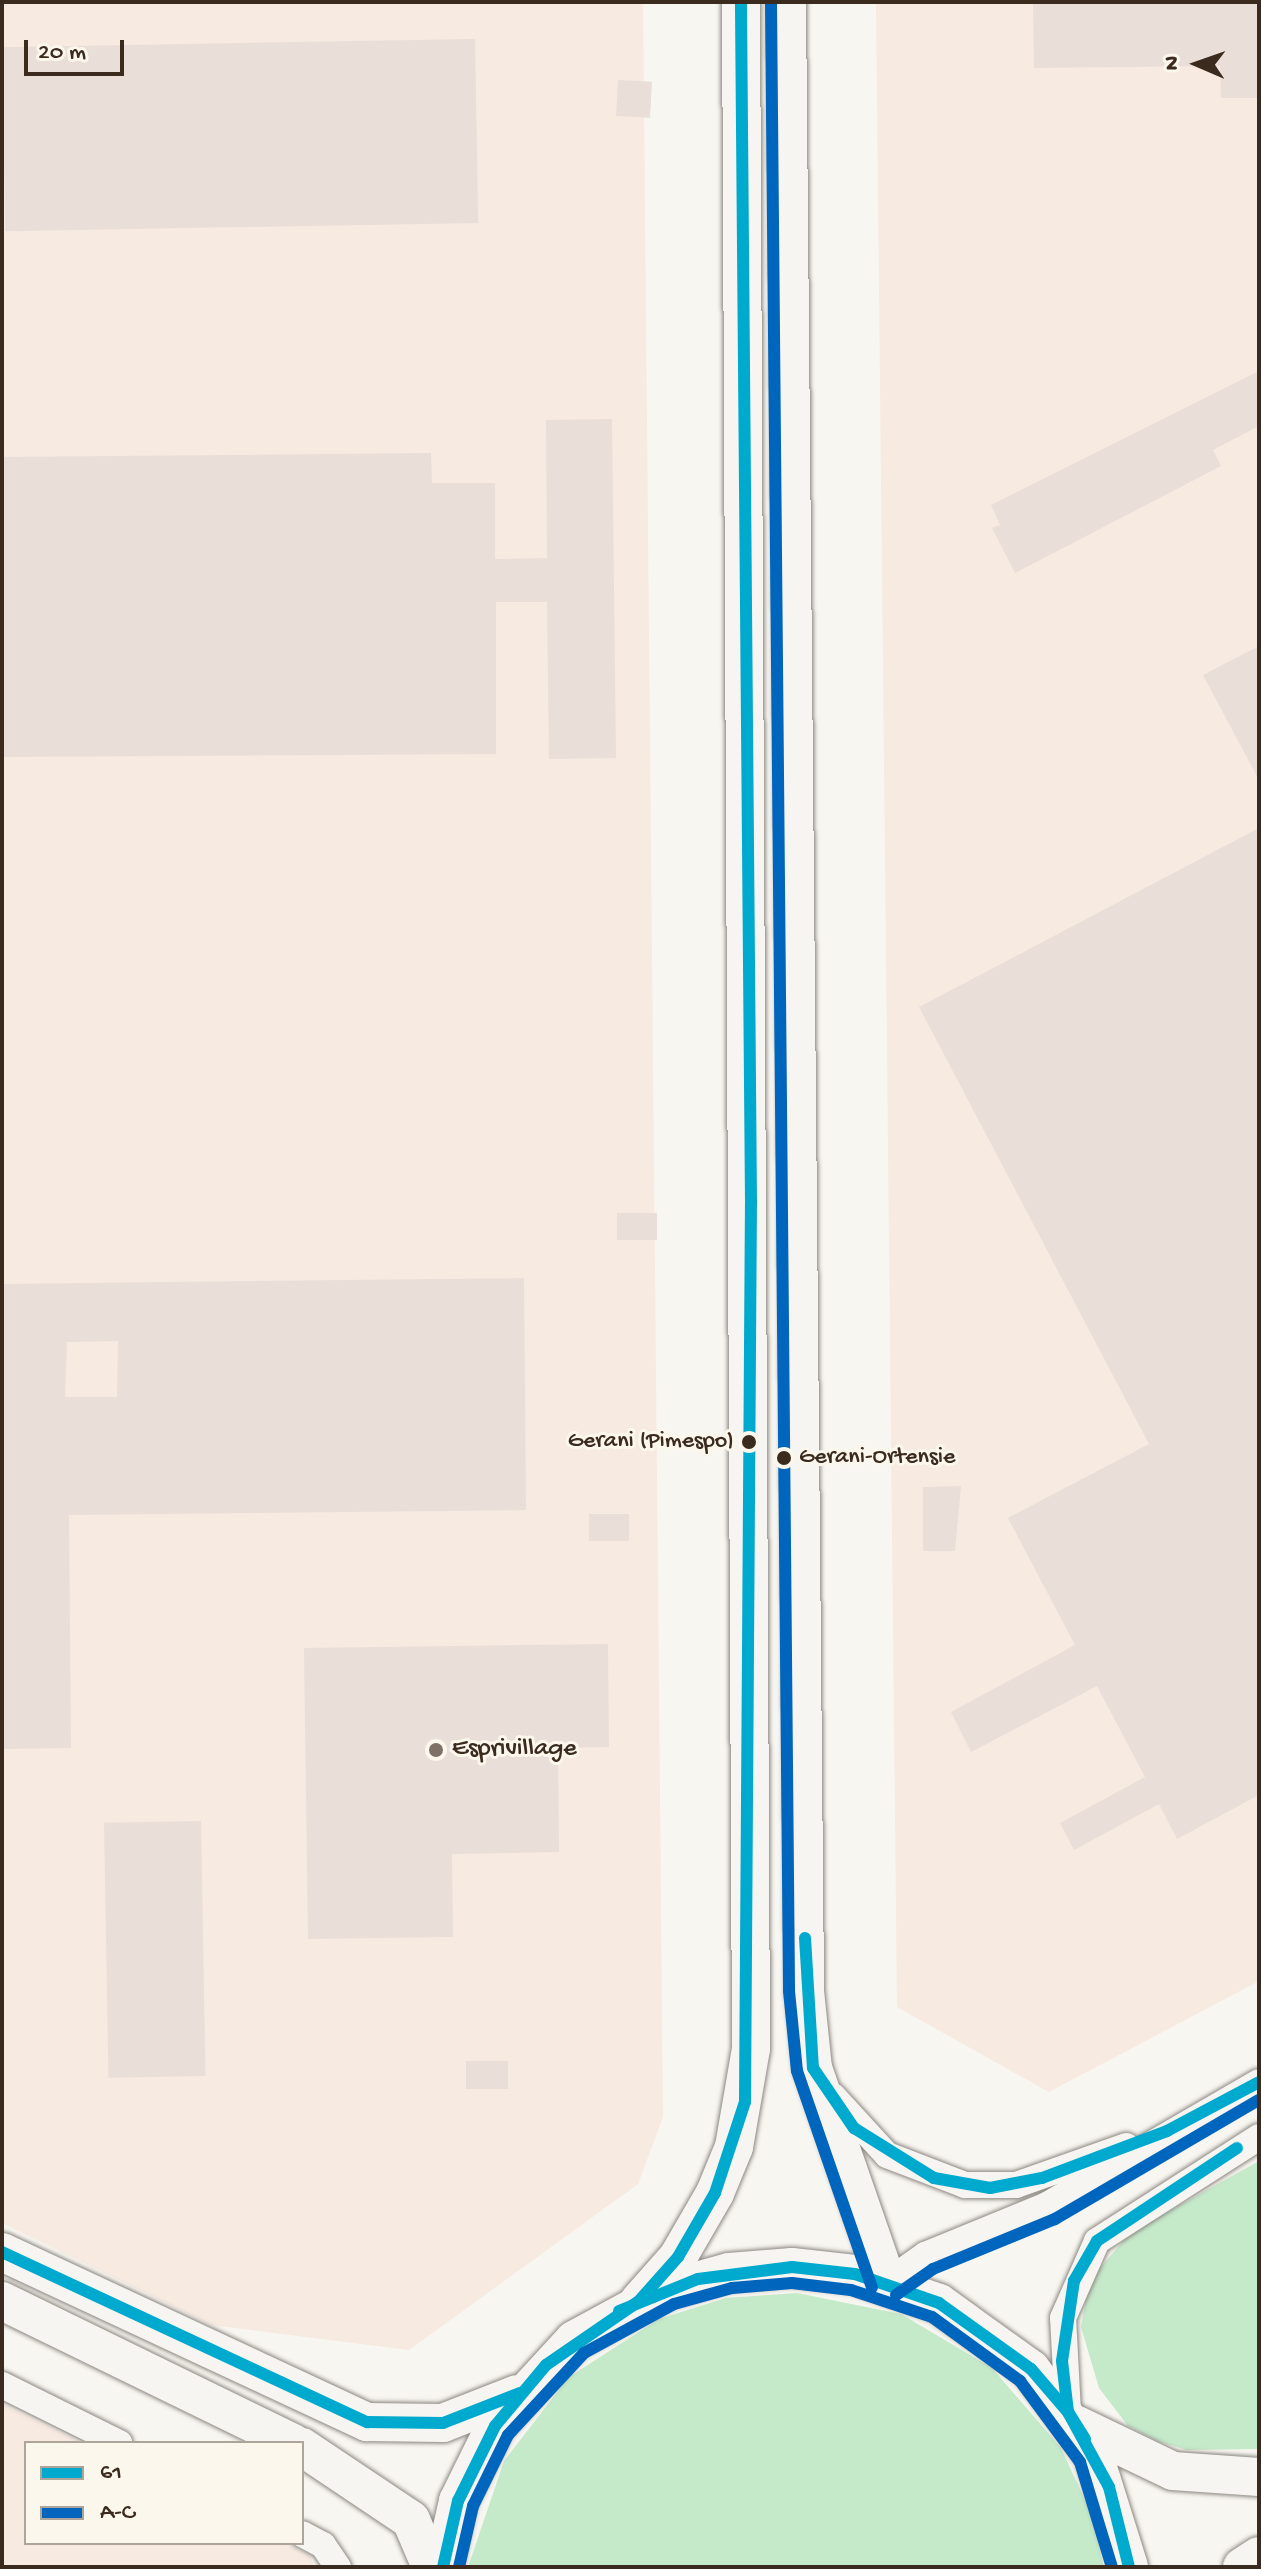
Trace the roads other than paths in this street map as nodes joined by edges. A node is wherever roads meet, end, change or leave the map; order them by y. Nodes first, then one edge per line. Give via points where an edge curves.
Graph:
1 (741, 2) edge
2 (787, 2) edge
3 (813, 2068) junction
4 (1259, 2082) edge
5 (1167, 2131) junction
6 (1259, 2137) edge
7 (2, 2252) edge
8 (887, 2282) junction
9 (2, 2301) edge
10 (639, 2301) junction
11 (2, 2385) edge
12 (520, 2393) junction
13 (1072, 2418) junction
14 (115, 2441) edge
15 (289, 2441) edge
16 (304, 2448) edge
17 (1259, 2477) edge
18 (304, 2535) edge
19 (1259, 2556) edge
20 (338, 2567) edge
21 (431, 2567) edge
22 (443, 2567) edge
23 (1129, 2567) edge
24 (1242, 2567) edge

1 - 10 street via 751,2049 738,2132 715,2193 678,2257
2 - 3 street via 802,1742
3 - 5 street via 854,2128 887,2155 965,2185 1042,2178
3 - 8 street
4 - 5 street
5 - 8 street via 1047,2205 925,2255
6 - 13 street via 1097,2241 1063,2318
7 - 12 street via 367,2422 443,2423 478,2415
8 - 10 street via 824,2269 761,2269 698,2279
8 - 13 street via 987,2332
9 - 15 street
10 - 12 street via 574,2340
11 - 14 street
12 - 22 street via 475,2462
13 - 17 street via 1173,2471
13 - 23 street via 1109,2487
16 - 21 street via 411,2520
18 - 20 street via 323,2545
19 - 24 street

